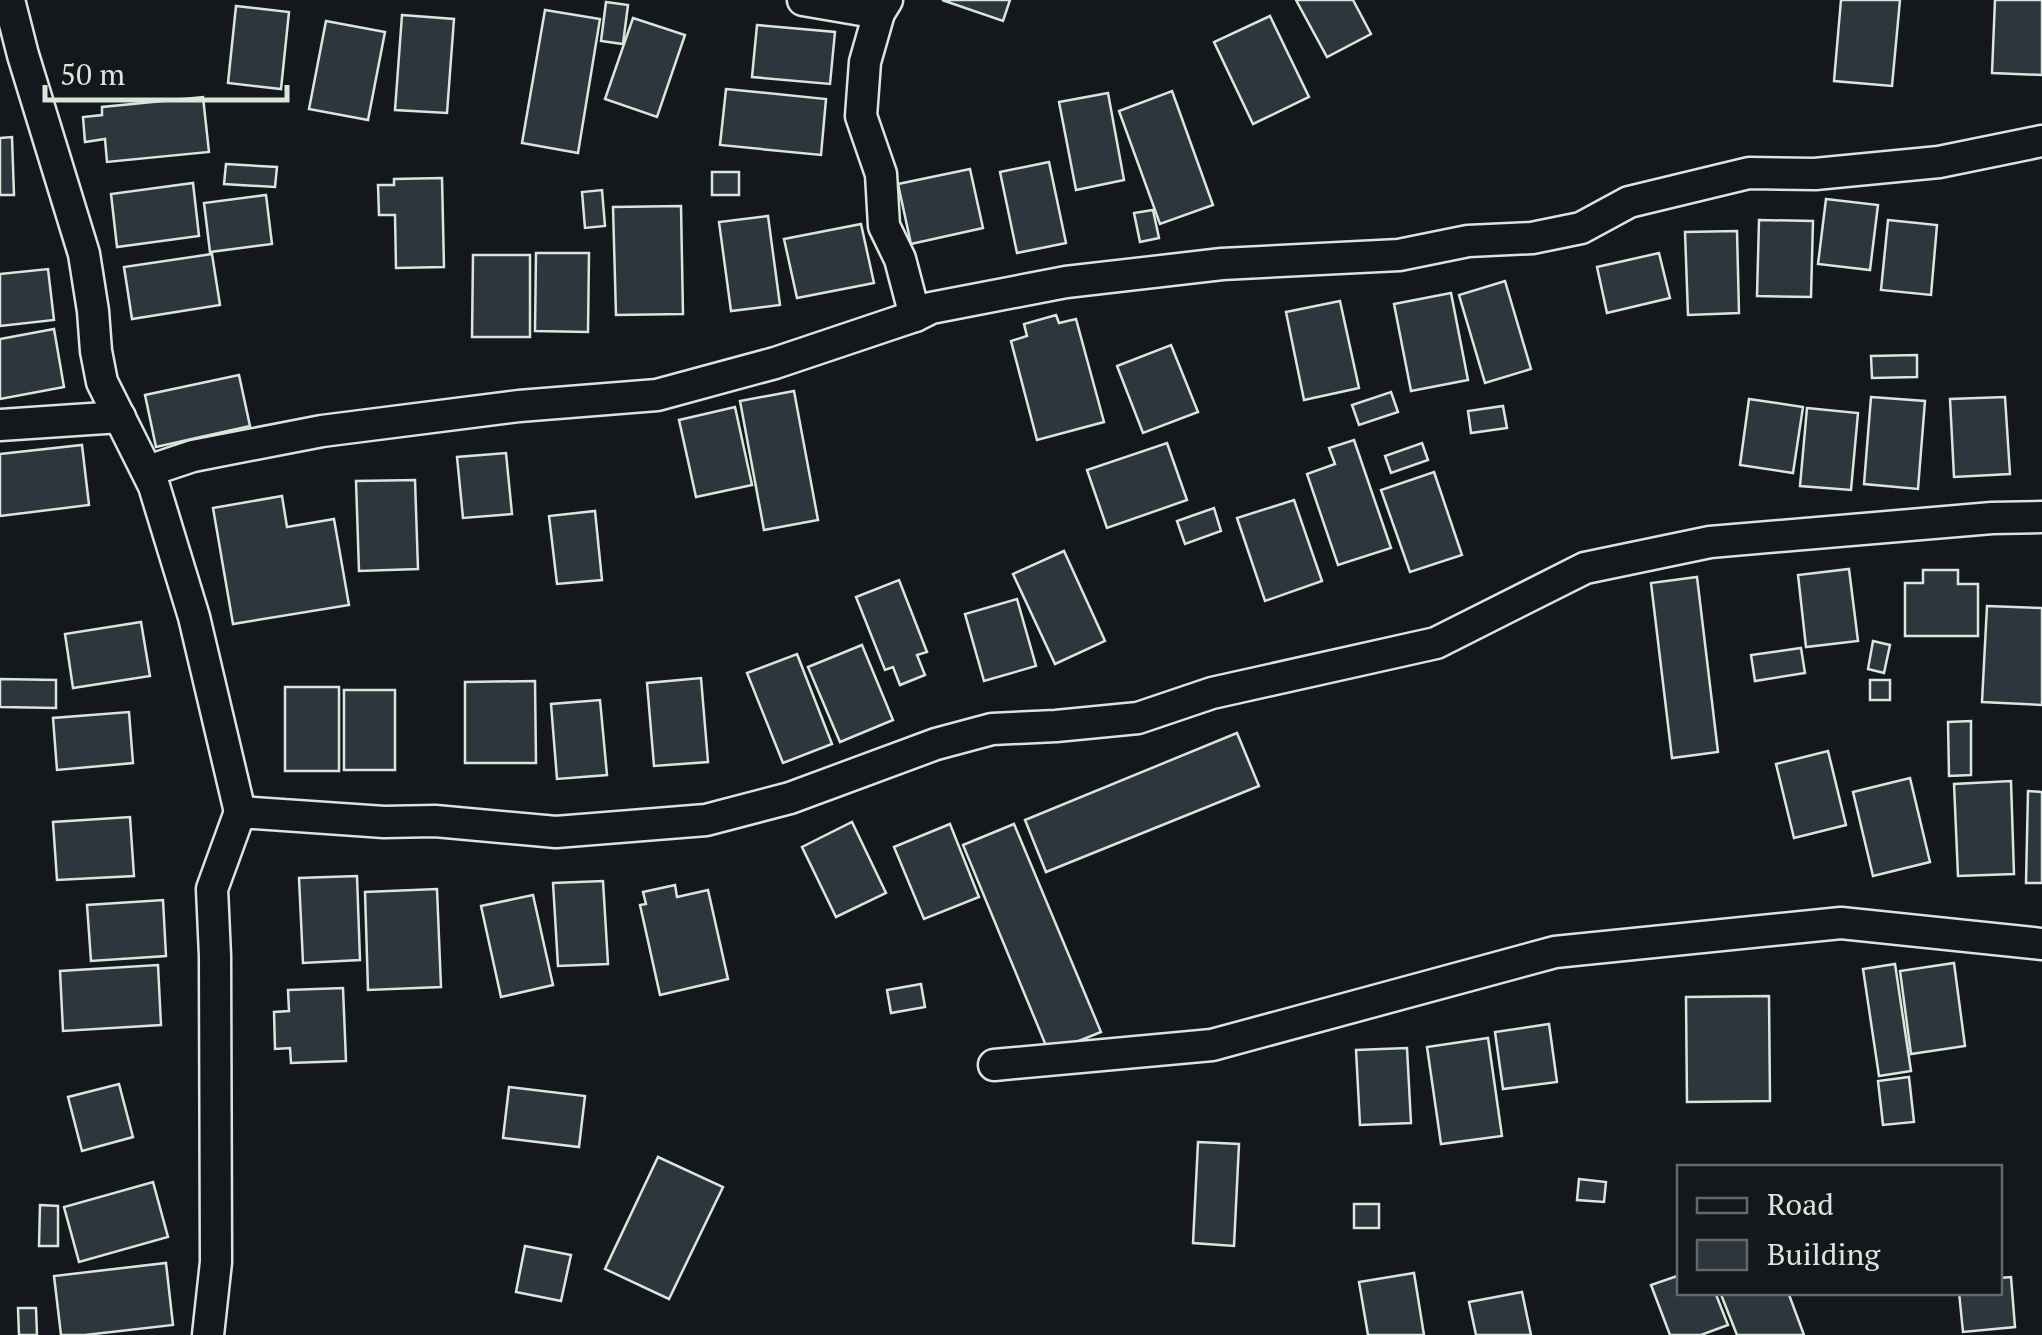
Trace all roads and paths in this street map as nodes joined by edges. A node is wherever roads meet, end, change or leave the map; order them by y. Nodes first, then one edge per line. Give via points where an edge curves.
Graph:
1 (9, 0) edge
2 (803, 0) edge
3 (883, 6) edge
4 (2042, 141) edge
5 (915, 316) junction
6 (120, 416) junction
7 (0, 425) edge
8 (148, 471) junction
9 (2042, 517) edge
10 (240, 812) junction
11 (2042, 944) edge
12 (994, 1065) dead end
13 (208, 1335) edge

1 - 6 street via 84,254 102,382
2 - 3 street
3 - 5 street via 865,62 861,116 880,174 884,226
4 - 5 street via 1922,164 1749,174 1629,202 1581,228 1532,238 1066,282
5 - 8 street via 657,396 322,431
6 - 7 street
6 - 8 street
8 - 10 street via 194,617
9 - 10 street via 1710,542 1585,568 1436,643 1212,693 1138,718 992,729 706,820 556,832
10 - 13 street via 212,889 216,1262
11 - 12 street via 1841,923 1555,952 1212,1045

